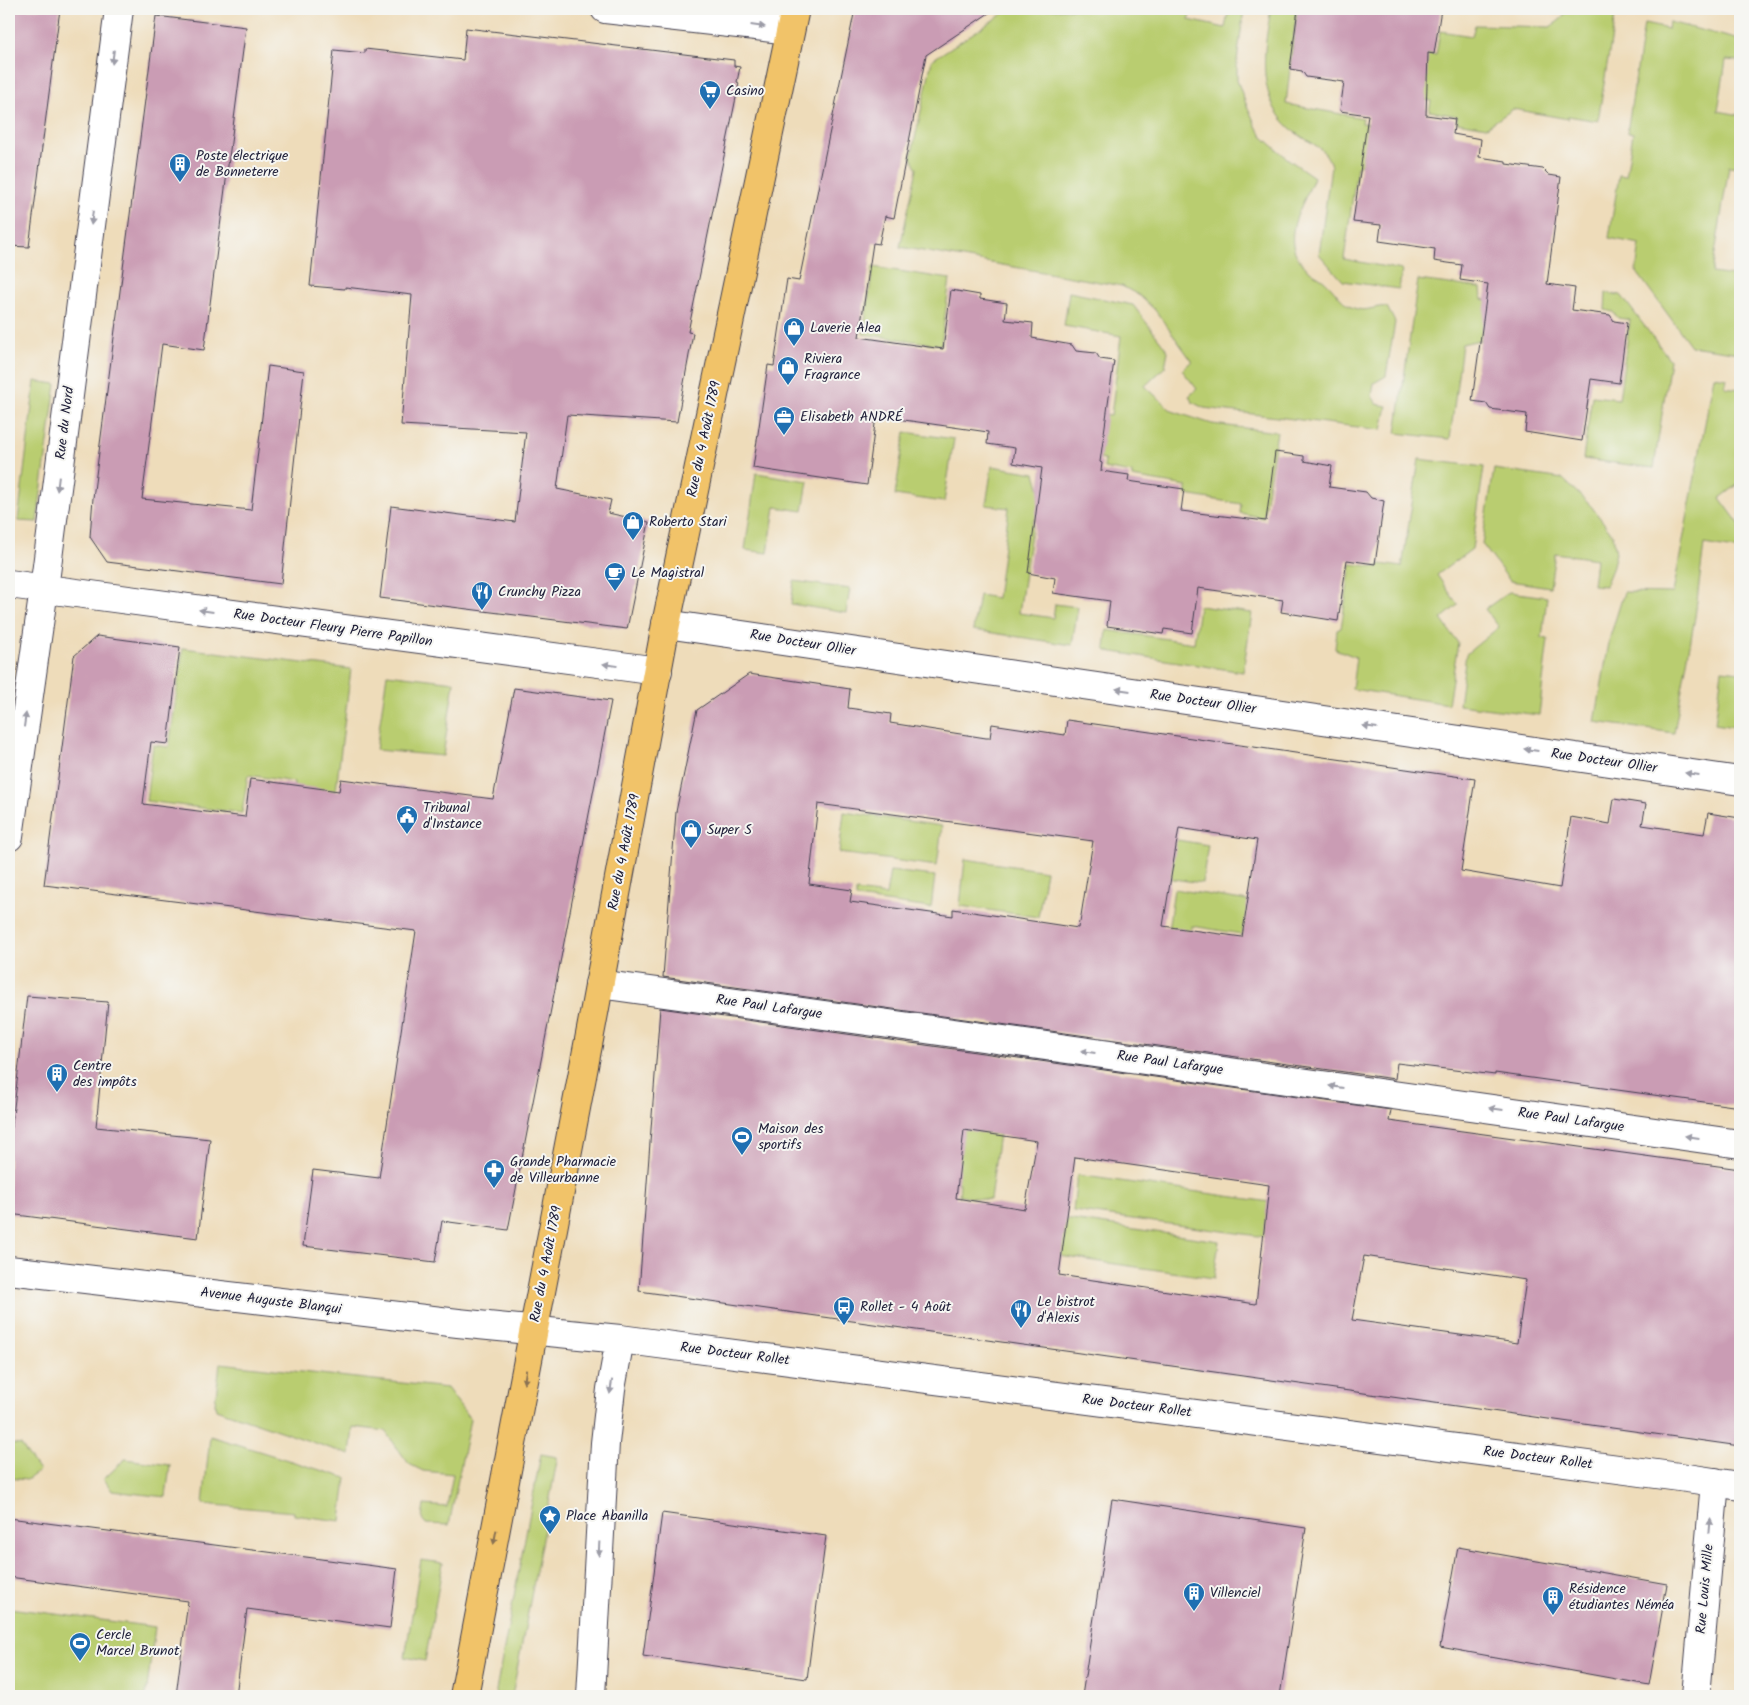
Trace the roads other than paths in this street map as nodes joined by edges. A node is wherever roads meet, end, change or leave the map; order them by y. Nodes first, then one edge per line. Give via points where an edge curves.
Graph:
1 (119, 9) edge
2 (605, 9) edge
3 (792, 19) edge
4 (9, 584) edge
5 (44, 589) junction
6 (666, 624) junction
7 (658, 671) junction
8 (1740, 781) edge
9 (9, 838) edge
10 (599, 984) junction
11 (1740, 1144) edge
12 (9, 1270) edge
13 (533, 1329) junction
14 (620, 1340) junction
15 (1728, 1484) edge
16 (464, 1696) edge
17 (592, 1696) edge
18 (1696, 1696) edge

1 -> 5 street, Rue du Nord
2 -> 3 street
3 - 6 main road, Rue du 4 Août 1789
4 - 5 street, Rue Docteur Fleury Pierre Papillon
7 -> 5 street, Rue Docteur Fleury Pierre Papillon
9 -> 5 street, Rue du Nord
6 - 7 main road, Rue du 4 Août 1789
8 -> 6 street, Rue Docteur Ollier
7 - 10 main road, Rue du 4 Août 1789
11 -> 10 street, Rue Paul Lafargue
10 - 13 main road, Rue du 4 Août 1789
12 - 13 street, Avenue Auguste Blanqui
13 - 14 street, Rue Docteur Rollet
13 -> 16 main road, Rue du 4 Août 1789
14 - 15 street, Rue Docteur Rollet
14 -> 17 street via 610,1389 605,1443
18 -> 15 street, Rue Louis Mille

